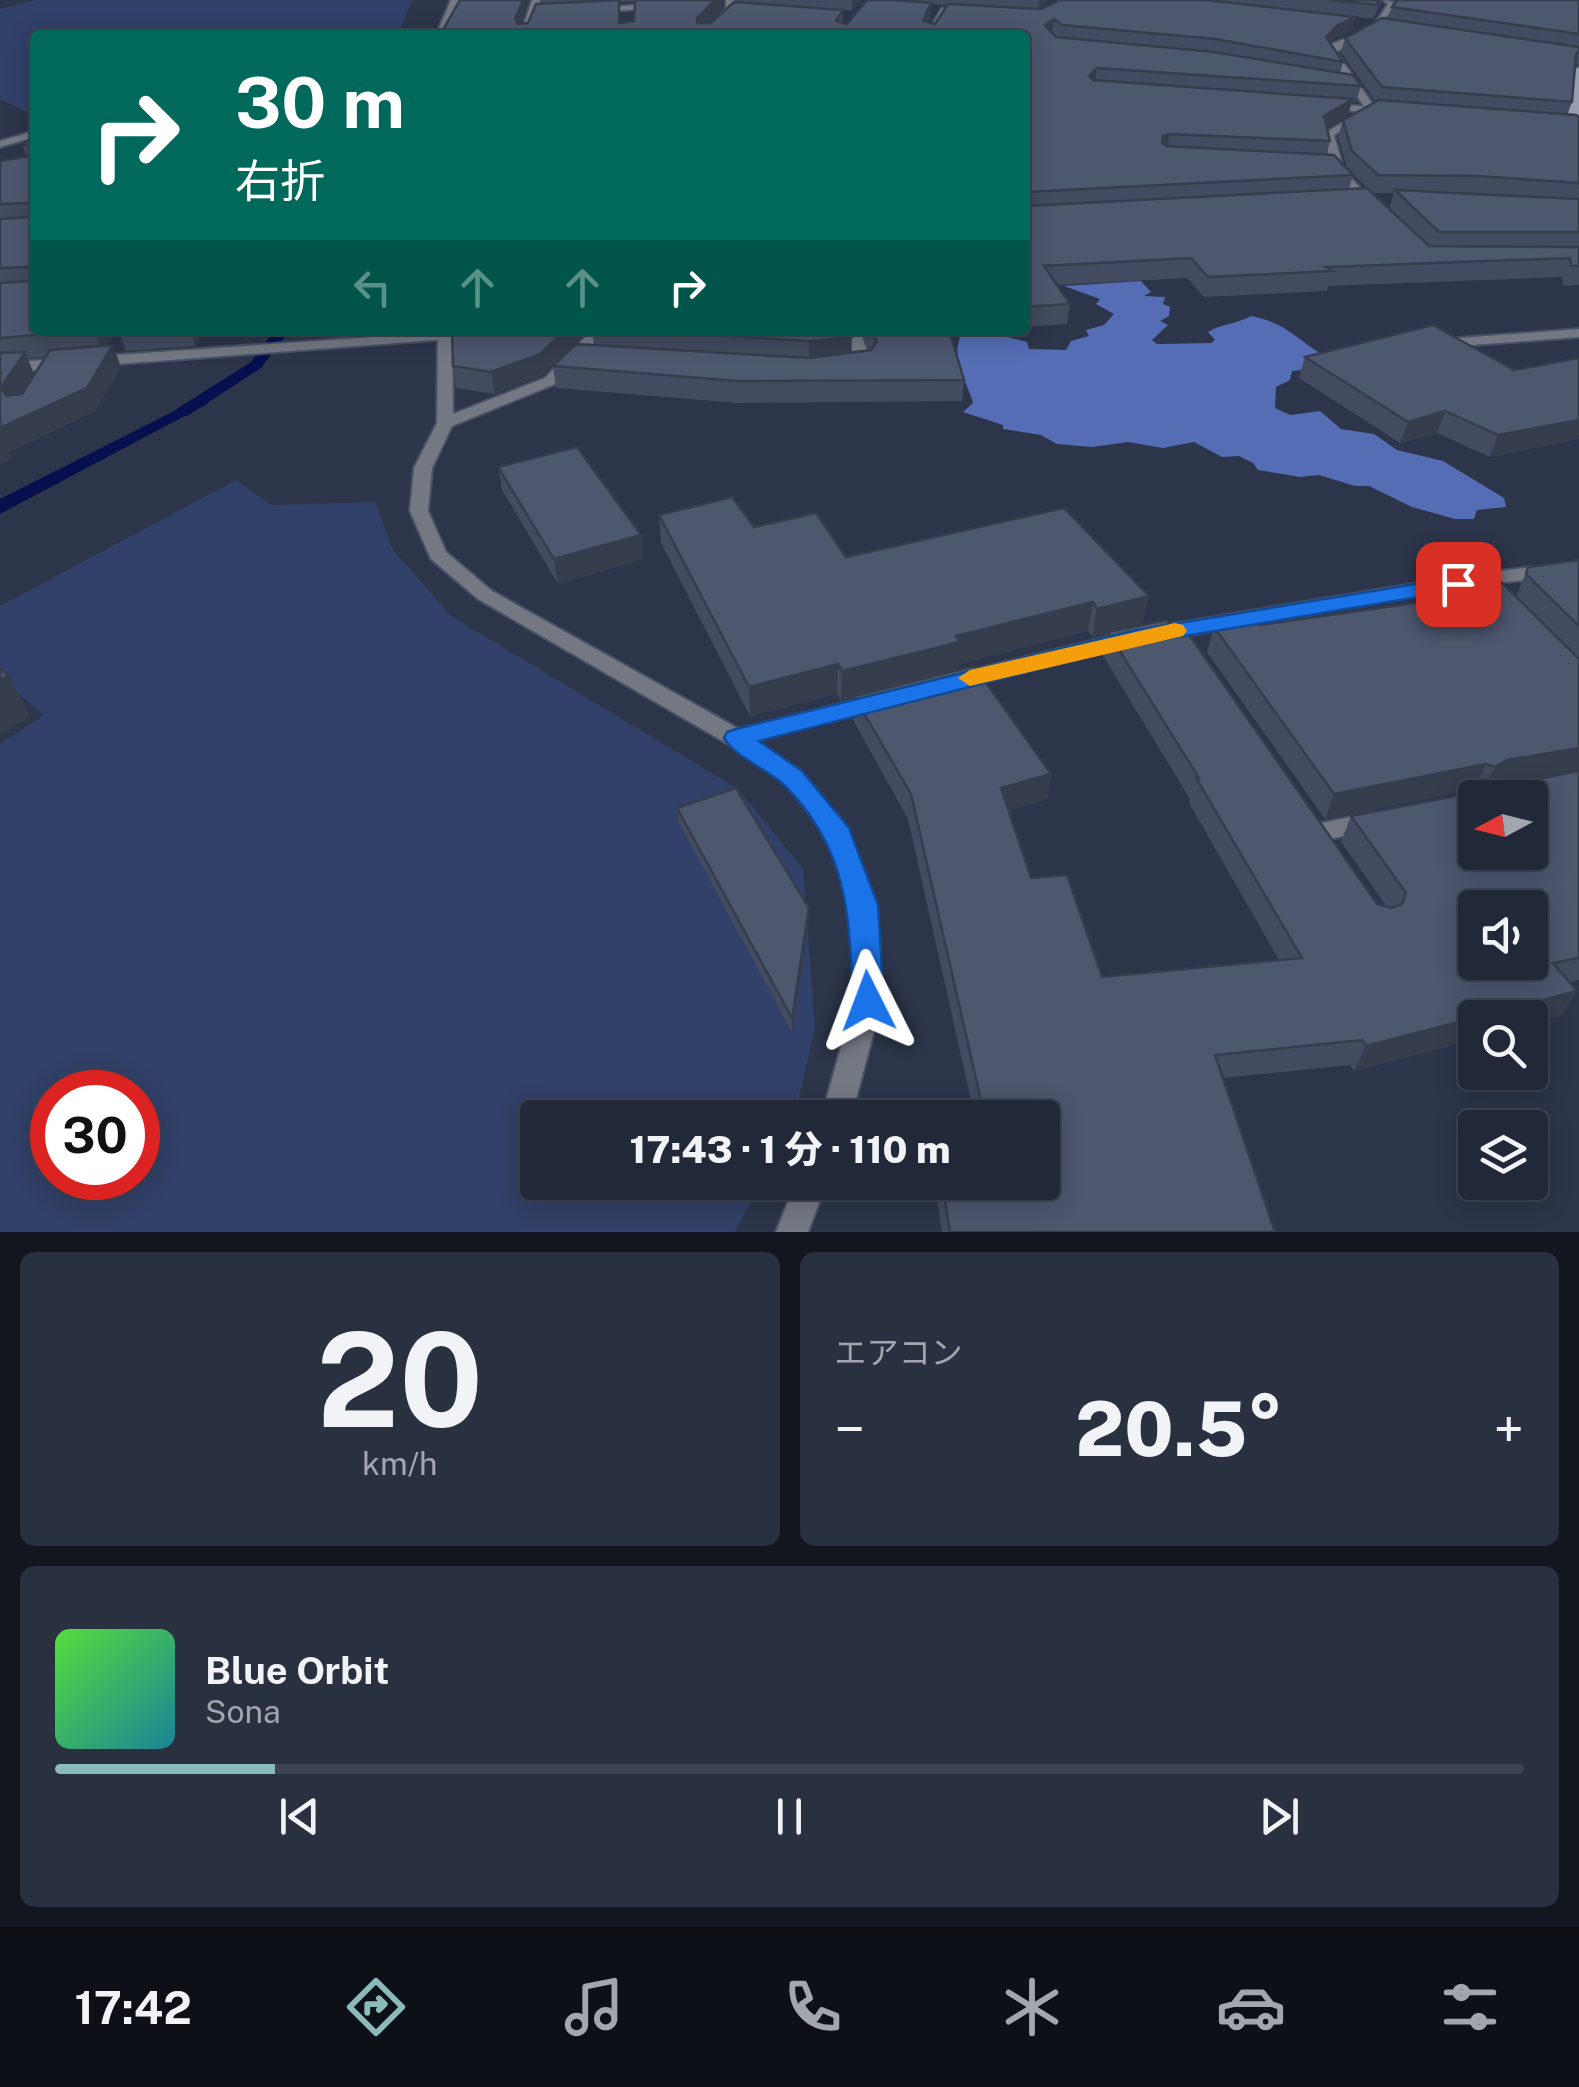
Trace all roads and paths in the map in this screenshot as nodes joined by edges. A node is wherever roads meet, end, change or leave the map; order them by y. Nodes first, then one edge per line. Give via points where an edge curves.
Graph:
1 (455, 0) edge
2 (536, 0) edge
3 (1386, 0) edge
4 (714, 4) edge
5 (730, 4) edge
6 (679, 6) edge
7 (628, 8) junction
8 (589, 10) edge
9 (922, 10) edge
10 (551, 11) edge
11 (748, 11) edge
12 (942, 11) junction
13 (532, 12) junction
14 (961, 12) edge
15 (627, 22) edge
16 (1355, 25) edge
17 (1375, 27) junction
18 (1394, 29) edge
19 (442, 30) edge
20 (526, 30) edge
21 (708, 30) edge
22 (932, 30) edge
23 (1579, 70) edge
24 (1340, 82) edge
25 (1355, 85) junction
26 (1312, 104) edge
27 (1372, 110) junction
28 (1390, 111) edge
29 (1577, 122) edge
30 (1558, 125) edge
31 (30, 135) edge
32 (0, 144) edge
33 (1318, 166) edge
34 (1338, 166) junction
35 (1364, 198) junction
36 (1344, 200) edge
37 (1386, 203) edge
38 (1390, 223) edge
39 (1579, 333) edge
40 (427, 335) edge
41 (445, 335) edge
42 (595, 335) edge
43 (854, 335) edge
44 (1446, 343) edge
45 (574, 356) junction
46 (592, 357) edge
47 (52, 364) junction
48 (846, 367) edge
49 (0, 368) edge
50 (42, 380) edge
51 (445, 424) junction
52 (1579, 568) edge
53 (1480, 580) junction
54 (1504, 604) edge
55 (930, 688) edge
56 (892, 698) edge
57 (736, 738) junction
58 (1405, 816) edge
59 (1317, 832) edge
60 (841, 1100) edge
61 (805, 1200) edge
62 (792, 1232) edge

1 - 19 street
2 - 13 street
3 - 17 street via 1394,3
4 - 5 street
5 - 11 street
5 - 21 street
6 - 7 street
7 - 8 street
7 - 15 street
9 - 12 street
10 - 13 street
12 - 14 street
12 - 22 street
13 - 20 street
16 - 17 street
17 - 18 street
17 - 25 street via 1331,52
23 - 29 street
24 - 25 street
25 - 27 street
26 - 27 street
27 - 28 street
27 - 34 street via 1328,134
29 - 30 street
31 - 32 street
33 - 34 street
34 - 35 street
35 - 36 street
35 - 37 street
35 - 38 street
39 - 44 street
40 - 47 street via 210,355 114,353
41 - 51 street
42 - 45 street
43 - 48 street via 865,365
45 - 46 street
45 - 51 street via 550,381
47 - 49 street
47 - 50 street
51 - 57 street via 423,468 418,512 438,555 485,595
52 - 53 street
53 - 54 street
53 - 55 street
56 - 57 street
57 - 60 street via 792,778 835,828 864,905 868,1001
58 - 59 street
61 - 62 street

